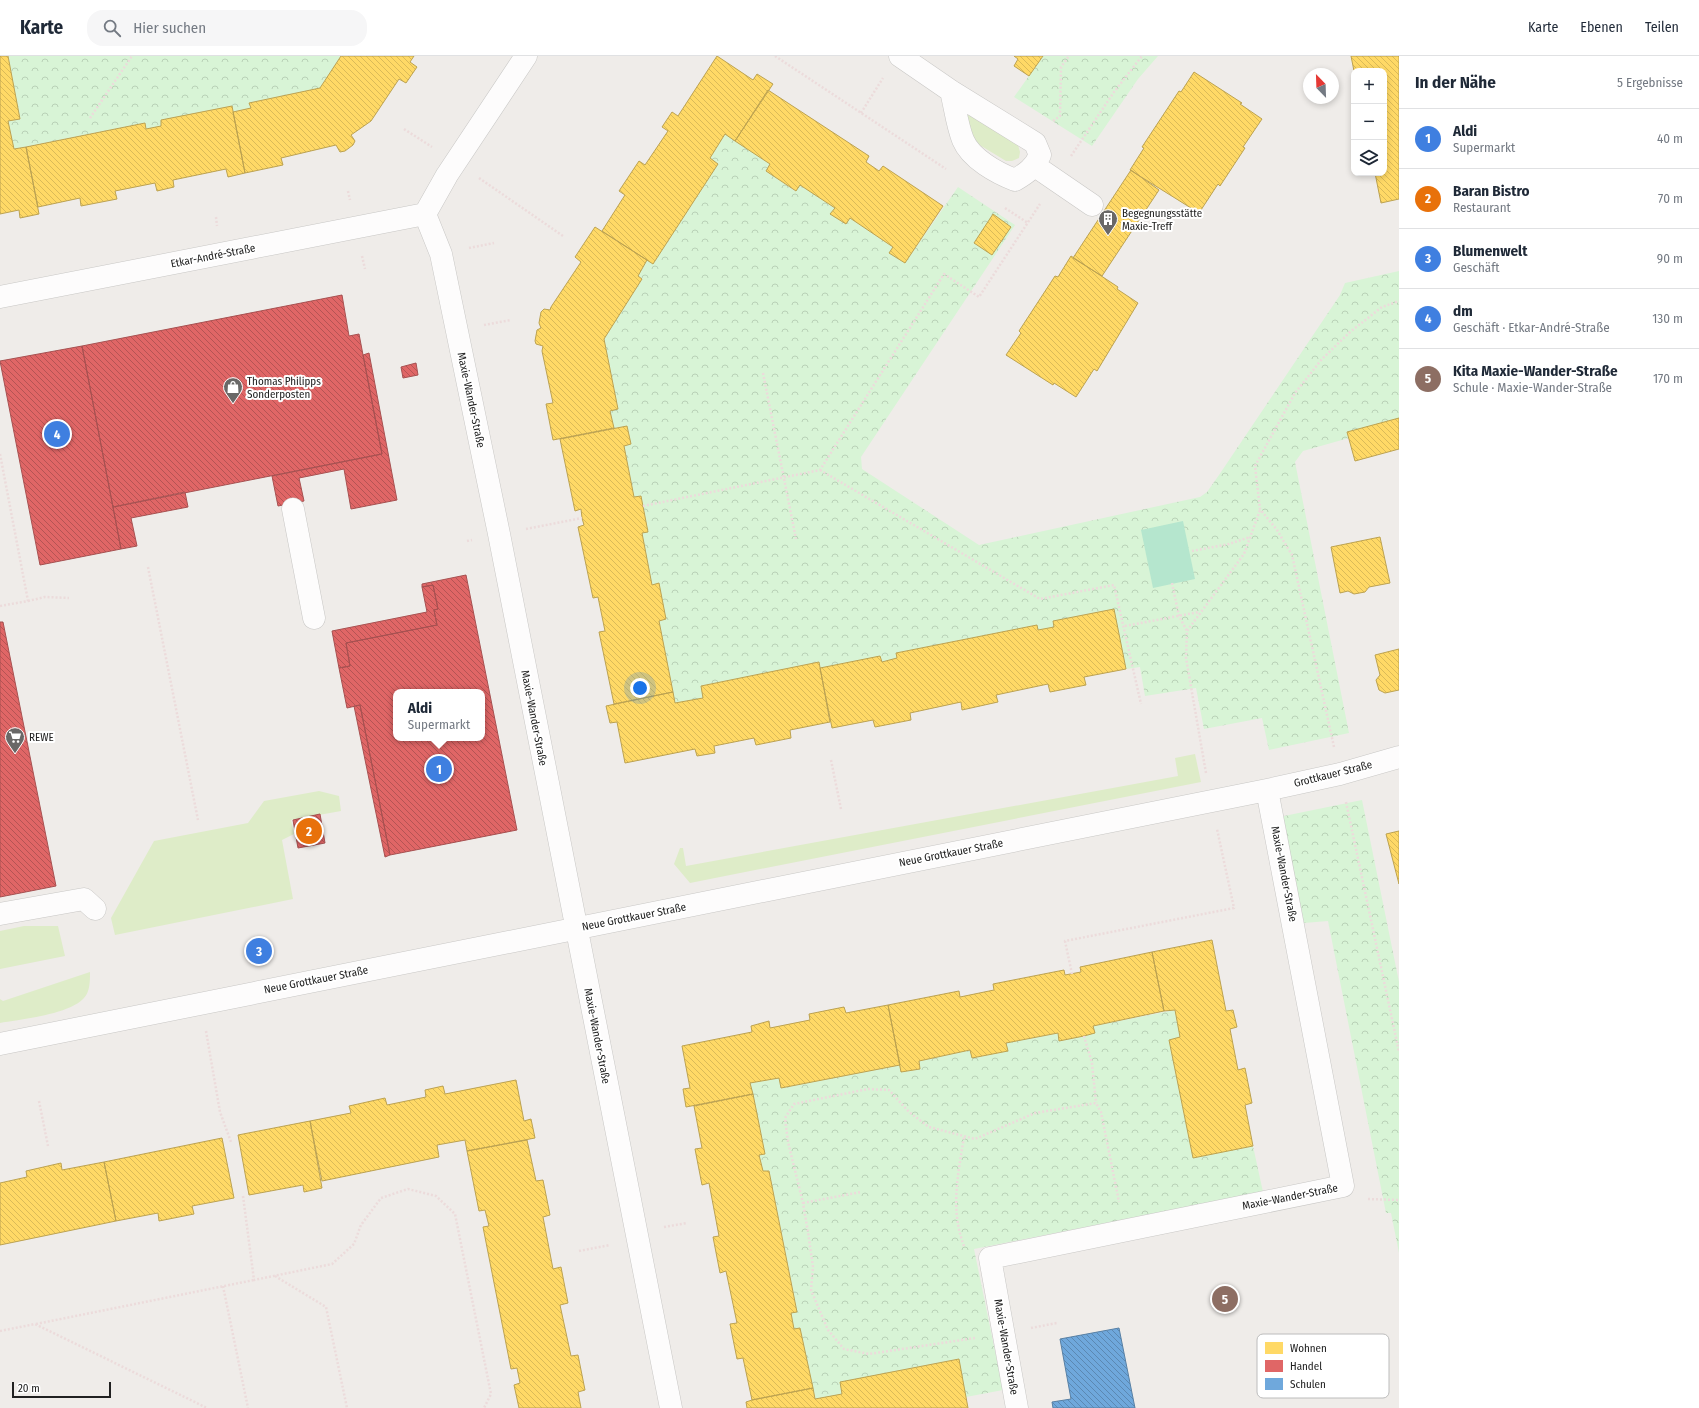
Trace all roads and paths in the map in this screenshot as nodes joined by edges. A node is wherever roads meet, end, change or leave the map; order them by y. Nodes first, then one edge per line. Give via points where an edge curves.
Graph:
1 (132, 56) edge
2 (526, 56) edge
3 (775, 56) edge
4 (900, 56) edge
5 (1069, 56) edge
6 (885, 75) dead end
7 (951, 91) junction
8 (861, 113) junction
9 (90, 118) dead end
10 (1048, 125) dead end
11 (455, 162) junction
12 (1035, 166) junction
13 (951, 172) dead end
14 (1092, 205) dead end
15 (1002, 206) dead end
16 (425, 214) junction
17 (1028, 223) dead end
18 (563, 236) dead end
19 (0, 297) edge
20 (979, 297) dead end
21 (1399, 300) edge
22 (763, 373) dead end
23 (0, 454) edge
24 (820, 470) junction
25 (783, 477) junction
26 (643, 506) dead end
27 (293, 509) dead end
28 (1260, 509) junction
29 (582, 518) dead end
30 (499, 534) junction
31 (1250, 536) junction
32 (796, 539) dead end
33 (1192, 552) dead end
34 (148, 568) dead end
35 (1172, 583) dead end
36 (69, 598) dead end
37 (28, 601) junction
38 (0, 606) edge
39 (1200, 612) junction
40 (1179, 616) junction
41 (314, 618) dead end
42 (1125, 626) junction
43 (1187, 631) junction
44 (1141, 704) dead end
45 (1399, 757) edge
46 (832, 760) dead end
47 (1340, 774) junction
48 (1267, 790) junction
49 (1211, 801) junction
50 (841, 810) dead end
51 (198, 820) dead end
52 (95, 909) dead end
53 (0, 914) edge
54 (576, 928) junction
55 (1072, 974) dead end
56 (202, 1003) junction
57 (1084, 1036) dead end
58 (0, 1044) edge
59 (1399, 1052) edge
60 (39, 1101) dead end
61 (1096, 1103) junction
62 (964, 1137) junction
63 (231, 1142) dead end
64 (48, 1146) dead end
65 (861, 1192) dead end
66 (243, 1196) dead end
67 (803, 1203) junction
68 (1125, 1230) junction
69 (990, 1258) junction
70 (275, 1276) junction
71 (254, 1280) junction
72 (223, 1286) junction
73 (36, 1324) junction
74 (0, 1331) edge
75 (1004, 1333) junction
76 (207, 1408) edge
77 (248, 1408) edge
78 (346, 1408) edge
79 (484, 1408) edge
80 (671, 1408) edge
81 (1017, 1408) edge

1 - 9 path
2 - 11 street
3 - 8 path
4 - 7 street
5 - 10 path via 1061,67 1060,116
6 - 8 path
7 - 12 street via 1035,143 1040,155
7 - 12 street via 964,141 975,155 1000,174 1015,180
8 - 13 path
11 - 16 street
11 - 18 path
12 - 14 street
15 - 17 path
16 - 19 street, Etkar-André-Straße
16 - 30 street, Maxie-Wander-Straße via 441,254
20 - 24 path via 944,274
21 - 28 path via 1382,307 1350,332 1322,358 1295,393 1255,466
22 - 25 path
23 - 37 path
24 - 25 path
24 - 42 path via 1040,599 1114,585
25 - 26 path
25 - 32 path
27 - 41 street
28 - 31 path
28 - 47 path via 1292,555
29 - 30 path
30 - 54 street, Maxie-Wander-Straße
31 - 33 path via 1229,544
31 - 39 path via 1244,554
34 - 51 path
35 - 40 path
36 - 37 path via 45,597
37 - 38 path
39 - 40 path
39 - 43 path
40 - 42 path
40 - 43 path
42 - 44 path
43 - 49 path via 1186,658
45 - 47 street, Grottkauer Straße
46 - 50 path
47 - 48 street, Grottkauer Straße
47 - 59 path
48 - 49 street, Neue Grottkauer Straße
48 - 68 street, Maxie-Wander-Straße via 1343,1186
49 - 54 street, Neue Grottkauer Straße
49 - 55 path via 1234,908 1065,941
52 - 53 street via 84,899
54 - 56 street, Neue Grottkauer Straße
54 - 80 street, Maxie-Wander-Straße
56 - 58 street, Neue Grottkauer Straße
56 - 63 path via 220,1112
57 - 61 path via 1092,1062
60 - 64 path
61 - 62 path via 1035,1113 975,1140
61 - 68 path via 1101,1112
62 - 67 path via 929,1127 909,1112 889,1090 868,1089 794,1104 785,1118 789,1148
62 - 69 path via 956,1185 955,1209 959,1235 965,1251
65 - 67 path
66 - 71 path
67 - 75 path via 813,1267 811,1290 828,1330 844,1349 869,1354
68 - 69 street, Maxie-Wander-Straße
69 - 75 street, Maxie-Wander-Straße
70 - 71 path
70 - 78 path via 326,1308
70 - 79 path via 332,1264 354,1244 361,1225 381,1198 408,1189 436,1196 455,1214 491,1394
71 - 72 path
72 - 73 path
72 - 77 path
73 - 74 path
73 - 76 path
75 - 81 street, Maxie-Wander-Straße

